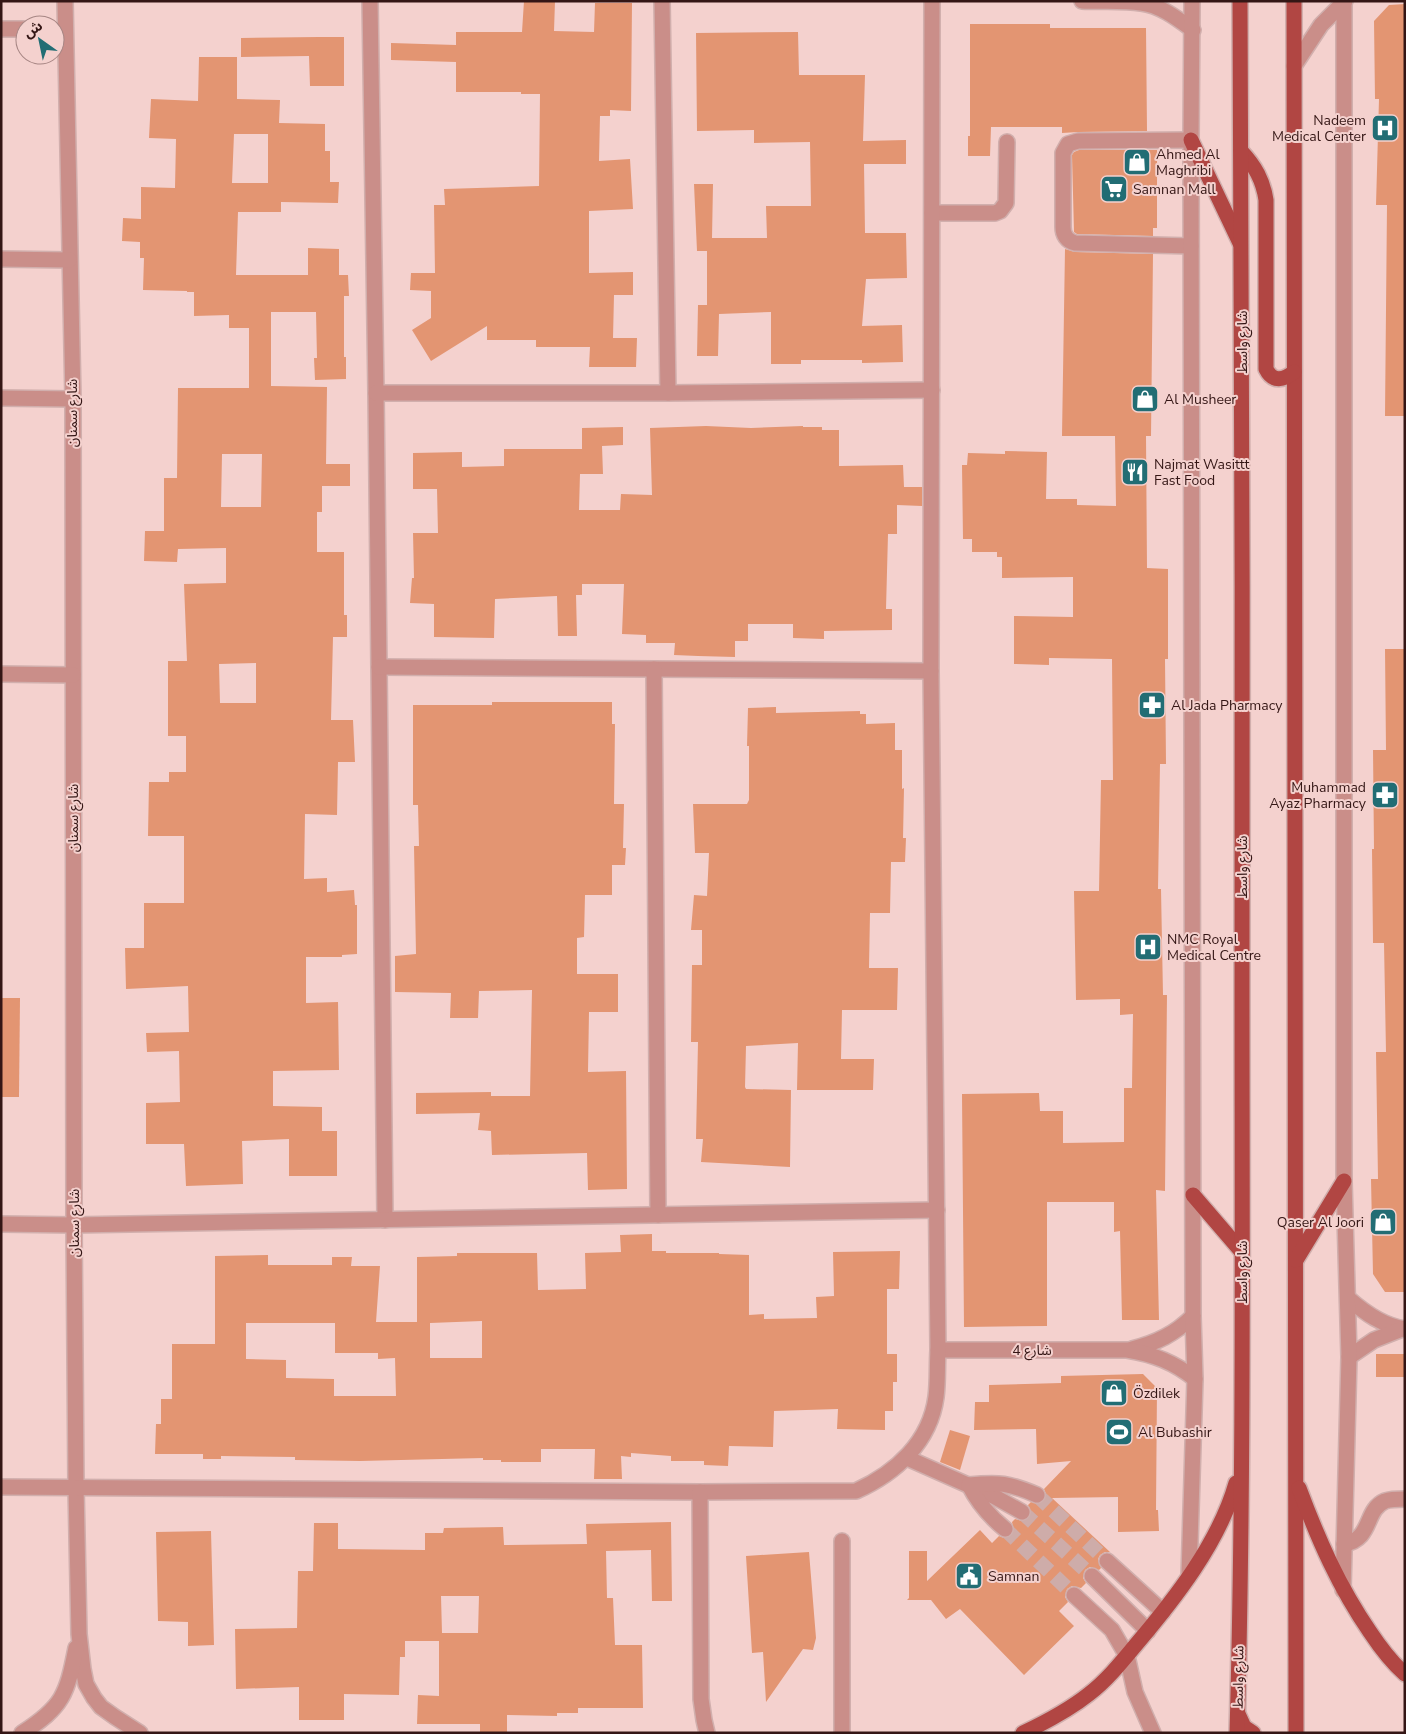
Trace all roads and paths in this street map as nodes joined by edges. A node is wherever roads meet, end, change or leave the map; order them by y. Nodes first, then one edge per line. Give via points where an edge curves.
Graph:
1 (65, 1) edge
2 (370, 1) edge
3 (662, 1) edge
4 (932, 1) edge
5 (1082, 1) edge
6 (1192, 1) edge
7 (1240, 1) edge
8 (1294, 1) edge
9 (1145, 2) edge
10 (1345, 2) edge
11 (62, 15) edge
12 (1, 29) edge
13 (15, 29) edge
14 (1193, 30) junction
15 (61, 65) edge
16 (1294, 66) junction
17 (1191, 140) junction
18 (1007, 142) dead end
19 (1241, 151) junction
20 (932, 213) junction
21 (1191, 246) junction
22 (1242, 248) junction
23 (1, 259) edge
24 (69, 260) junction
25 (1294, 372) junction
26 (932, 390) junction
27 (376, 393) junction
28 (668, 393) junction
29 (1, 398) edge
30 (73, 399) junction
31 (379, 667) junction
32 (654, 669) junction
33 (931, 671) junction
34 (1, 674) edge
35 (72, 675) junction
36 (1344, 1181) junction
37 (1193, 1195) junction
38 (937, 1210) junction
39 (658, 1215) junction
40 (385, 1220) junction
41 (1, 1224) edge
42 (74, 1225) junction
43 (1242, 1252) junction
44 (1295, 1261) junction
45 (1349, 1299) junction
46 (1193, 1316) junction
47 (1404, 1329) edge
48 (938, 1350) junction
49 (1127, 1350) junction
50 (1349, 1357) junction
51 (1195, 1379) junction
52 (906, 1458) junction
53 (1242, 1465) junction
54 (1295, 1478) junction
55 (968, 1485) junction
56 (1, 1487) edge
57 (76, 1487) junction
58 (700, 1492) junction
59 (1037, 1495) tunnel mouth
60 (1405, 1499) edge
61 (1022, 1512) tunnel mouth
62 (1005, 1529) tunnel mouth
63 (842, 1541) dead end
64 (1344, 1544) junction
65 (1107, 1561) tunnel mouth
66 (1092, 1576) tunnel mouth
67 (1189, 1576) junction
68 (1343, 1590) junction
69 (1074, 1595) tunnel mouth
70 (1164, 1612) junction
71 (1148, 1631) junction
72 (79, 1634) junction
73 (1127, 1656) junction
74 (1405, 1674) edge
75 (1238, 1712) junction
76 (1296, 1716) junction
77 (22, 1733) edge
78 (140, 1733) edge
79 (707, 1733) edge
80 (842, 1733) edge
81 (1024, 1733) edge
82 (1153, 1733) edge
83 (1237, 1733) edge
84 (1252, 1733) edge
85 (1281, 1733) edge
86 (1296, 1733) edge

1 - 11 street, شارع سمنان
2 - 27 street
3 - 28 street
4 - 20 street
5 - 9 street
6 - 14 street
7 - 19 main road, شارع واسط
8 - 16 main road
9 - 14 street
10 - 16 street via 1321,25
10 - 36 street
12 - 13 street
14 - 17 street
15 - 24 street, شارع سمنان
16 - 25 main road
17 - 21 street
17 - 21 street via 1078,141 1068,144 1063,153 1062,227 1064,236 1075,243
17 - 22 main road
18 - 20 street via 1004,208 995,213
19 - 22 main road, شارع واسط
19 - 25 main road via 1259,173 1266,200 1266,369 1269,375 1281,380
20 - 26 street
21 - 37 street
22 - 43 main road, شارع واسط
23 - 24 street
24 - 30 street, شارع سمنان
25 - 44 main road
26 - 28 street
26 - 33 street
27 - 28 street
27 - 31 street
29 - 30 street
30 - 35 street, شارع سمنان
31 - 32 street
31 - 40 street
32 - 33 street
32 - 39 street
33 - 38 street
34 - 35 street
35 - 42 street, شارع سمنان
36 - 44 main road
36 - 45 street
37 - 43 main road
37 - 46 street
38 - 39 street
38 - 48 street
39 - 40 street
40 - 42 street
41 - 42 street
42 - 57 street, شارع سمنان
43 - 53 main road, شارع واسط
44 - 54 main road
45 - 47 street via 1374,1318
45 - 50 street
46 - 49 street, شارع 4 via 1162,1340
46 - 51 street
47 - 50 street via 1374,1340
48 - 49 street, شارع 4
48 - 52 street via 936,1398 930,1421
49 - 51 street, شارع 4 via 1156,1356 1183,1369
50 - 64 street
51 - 67 street
52 - 55 street
52 - 58 street via 892,1471 856,1491
53 - 67 main road via 1231,1501
53 - 75 main road, شارع واسط
54 - 68 main road
54 - 76 main road
55 - 59 street via 1014,1486
55 - 61 street
55 - 62 street via 977,1501
56 - 57 street
57 - 58 street
57 - 72 street, شارع سمنان
58 - 79 street via 701,1700
60 - 64 street via 1390,1500 1378,1506 1363,1534
63 - 80 street
64 - 68 street
65 - 70 street
66 - 71 street
67 - 70 main road
68 - 74 main road via 1380,1646
69 - 73 street via 1112,1630
70 - 71 main road
71 - 73 main road
72 - 77 street, شارع سمنان via 70,1681 63,1695 44,1719
72 - 78 street, شارع سمنان via 86,1684 94,1698 101,1707
73 - 81 main road via 1090,1694
73 - 82 street via 1135,1692
75 - 83 main road, شارع واسط
75 - 84 main road via 1244,1727
76 - 85 main road via 1287,1730
76 - 86 main road

